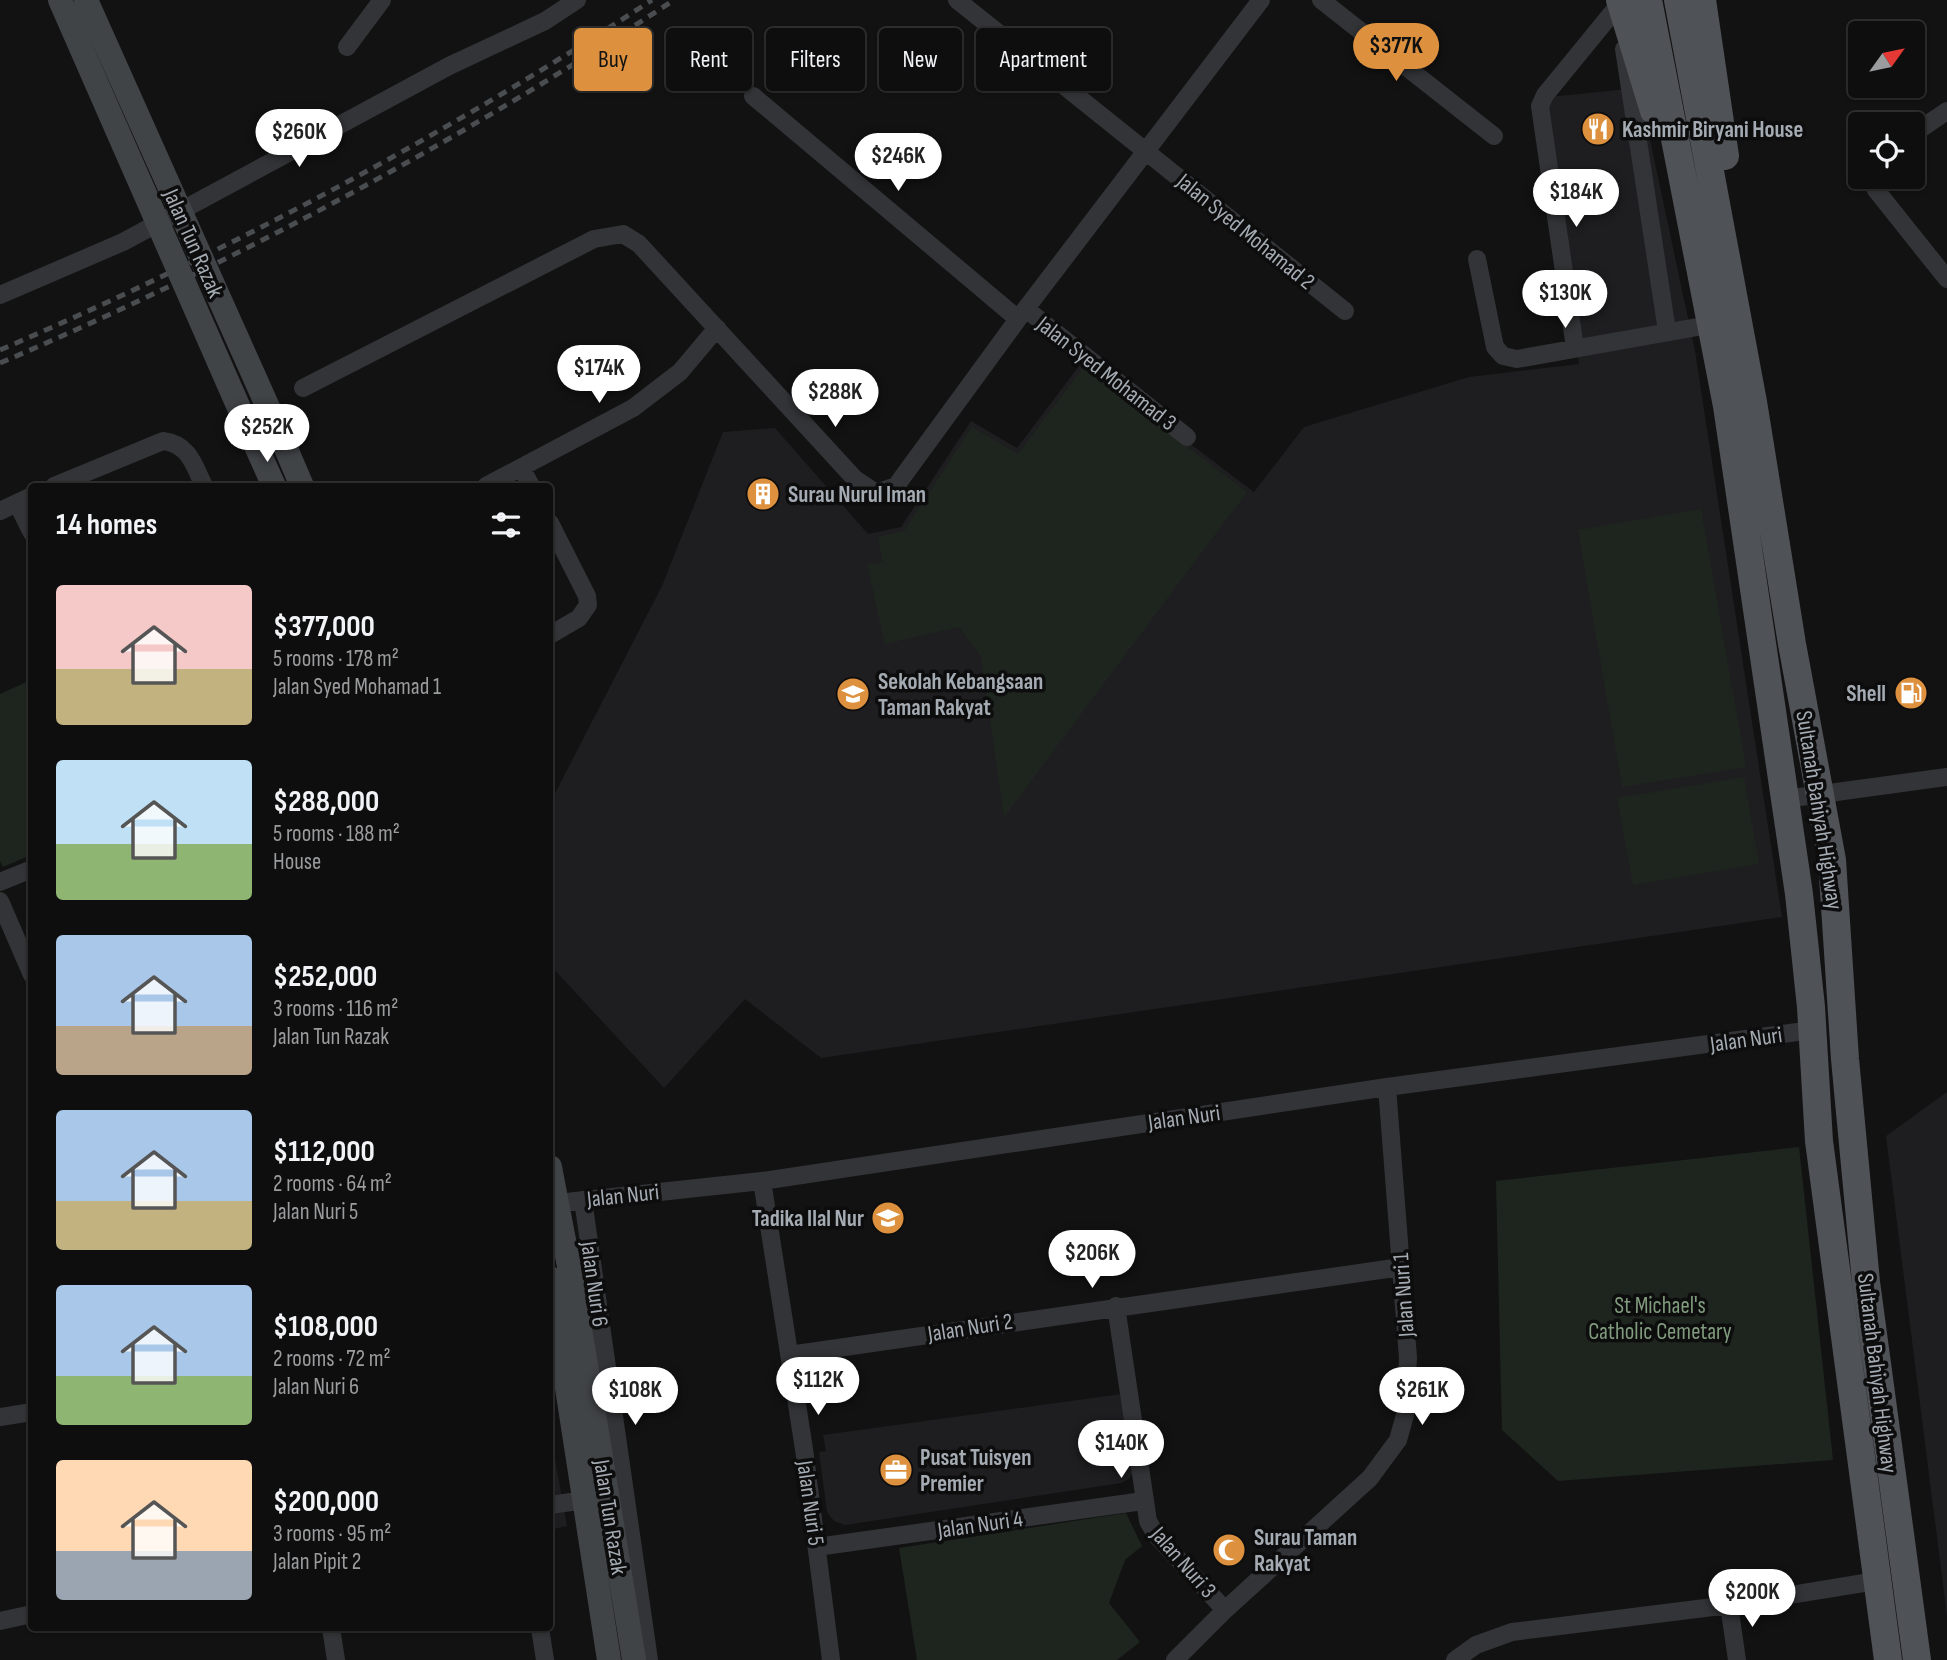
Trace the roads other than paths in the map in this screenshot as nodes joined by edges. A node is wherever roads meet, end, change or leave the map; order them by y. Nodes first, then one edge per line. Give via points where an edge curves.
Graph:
1 (60, 0) edge
2 (86, 0) edge
3 (382, 0) edge
4 (577, 0) edge
5 (957, 0) edge
6 (1261, 0) edge
7 (1321, 0) edge
8 (1695, 4) edge
9 (1632, 6) edge
10 (347, 47) dead end
11 (753, 96) dead end
12 (1947, 111) edge
13 (1925, 126) edge
14 (1494, 136) dead end
15 (1147, 150) junction
16 (1876, 189) edge
17 (1477, 259) dead end
18 (1947, 279) edge
19 (0, 295) edge
20 (1345, 311) dead end
21 (1022, 314) junction
22 (1703, 326) junction
23 (717, 328) junction
24 (1667, 331) junction
25 (1574, 348) junction
26 (303, 387) dead end
27 (1740, 404) junction
28 (1187, 437) dead end
29 (522, 469) junction
30 (61, 483) edge
31 (203, 483) edge
32 (273, 483) edge
33 (301, 483) edge
34 (492, 483) edge
35 (529, 483) edge
36 (24, 499) edge
37 (0, 510) edge
38 (553, 529) edge
39 (553, 633) edge
40 (1947, 777) edge
41 (1821, 795) junction
42 (1785, 799) junction
43 (28, 871) edge
44 (0, 882) edge
45 (2, 910) edge
46 (28, 966) edge
47 (1812, 1030) junction
48 (1387, 1087) junction
49 (762, 1181) junction
50 (553, 1182) edge
51 (583, 1199) junction
52 (557, 1203) junction
53 (1401, 1267) junction
54 (553, 1297) edge
55 (1115, 1306) junction
56 (789, 1355) junction
57 (28, 1413) edge
58 (0, 1417) edge
59 (585, 1500) junction
60 (1143, 1501) junction
61 (553, 1505) edge
62 (817, 1547) junction
63 (1876, 1581) junction
64 (1729, 1605) junction
65 (1225, 1610) junction
66 (28, 1615) edge
67 (0, 1621) edge
68 (332, 1631) edge
69 (540, 1631) edge
70 (337, 1660) edge
71 (545, 1660) edge
72 (609, 1660) edge
73 (634, 1660) edge
74 (649, 1660) edge
75 (831, 1660) edge
76 (1175, 1660) edge
77 (1455, 1660) edge
78 (1737, 1660) edge
79 (1888, 1660) edge
80 (1917, 1660) edge

1 - 32 main road, Jalan Tun Razak, bridge
2 - 33 main road, Jalan Tun Razak, bridge
3 - 10 street
4 - 19 street via 134,236
5 - 15 street, Jalan Syed Mohamad 2
6 - 15 street
7 - 14 street
8 - 27 main road, Sultanah Bahiyah Highway
9 - 22 main road
9 - 24 street
9 - 25 street via 1545,95 1540,106
9 - 27 main road, Sultanah Bahiyah Highway
11 - 21 street, Jalan Syed Mohamad 3
12 - 13 street
15 - 20 street, Jalan Syed Mohamad 2
15 - 21 street
16 - 18 street
17 - 25 street via 1495,347 1503,356 1517,359
21 - 23 street via 896,486 876,493 855,479
21 - 28 street, Jalan Syed Mohamad 3
22 - 24 street
22 - 27 main road
23 - 26 street via 639,244 623,234 610,233
23 - 29 street via 680,372 649,397
24 - 25 street
27 - 41 main road, Sultanah Bahiyah Highway
27 - 42 main road, Sultanah Bahiyah Highway
29 - 34 street
29 - 35 street
30 - 31 street via 151,444 174,442 190,455
36 - 37 street
38 - 39 street via 588,605 579,618
40 - 41 street
41 - 42 street
41 - 80 main road, Sultanah Bahiyah Highway via 1834,873 1844,1059 1866,1282
42 - 47 main road, Sultanah Bahiyah Highway
43 - 44 street
45 - 46 street
47 - 48 street, Jalan Nuri
47 - 63 main road, Sultanah Bahiyah Highway via 1819,1141
48 - 49 street, Jalan Nuri
48 - 53 street, Jalan Nuri 1
49 - 51 street, Jalan Nuri
49 - 56 street, Jalan Nuri 5
50 - 52 main road, Jalan Tun Razak
51 - 52 street, Jalan Nuri
51 - 74 street, Jalan Nuri 6
52 - 73 main road, Jalan Tun Razak
53 - 55 street, Jalan Nuri 2
53 - 65 street, Jalan Nuri 1 via 1408,1358 1405,1415 1398,1440 1370,1478
54 - 59 main road, Jalan Tun Razak
55 - 56 street, Jalan Nuri 2
55 - 60 street, Jalan Nuri 3
56 - 62 street, Jalan Nuri 5
57 - 58 street
59 - 61 street
59 - 72 main road, Jalan Tun Razak
60 - 62 street, Jalan Nuri 4
60 - 65 street, Jalan Nuri 3 via 1156,1535
62 - 75 street, Jalan Nuri 5
63 - 64 street
63 - 79 main road, Sultanah Bahiyah Highway
64 - 77 street via 1512,1632 1476,1645
64 - 78 street
65 - 76 street, Jalan Nuri 1
66 - 67 street
68 - 70 street
69 - 71 street

